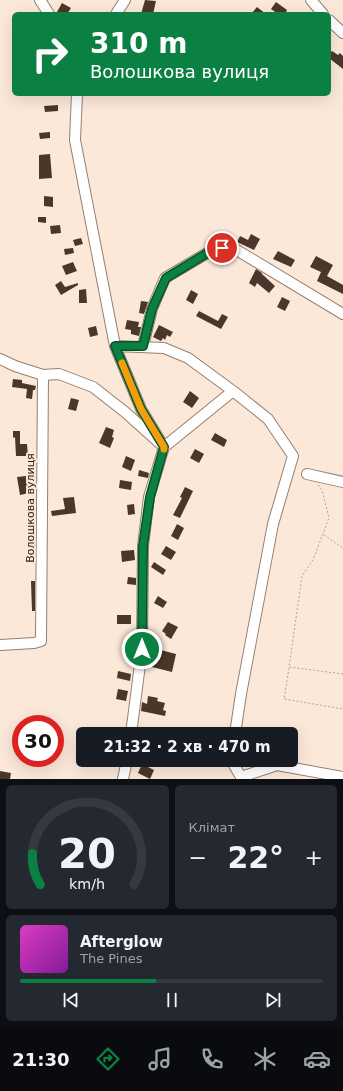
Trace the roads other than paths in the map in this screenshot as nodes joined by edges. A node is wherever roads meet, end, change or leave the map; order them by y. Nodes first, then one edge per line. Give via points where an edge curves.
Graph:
1 (40, 0) edge
2 (125, 0) edge
3 (311, 0) edge
4 (48, 12) edge
5 (117, 12) edge
6 (321, 12) edge
7 (331, 22) edge
8 (343, 33) edge
9 (77, 96) edge
10 (343, 314) edge
11 (115, 346) junction
12 (143, 346) junction
13 (0, 359) edge
14 (43, 376) junction
15 (233, 391) junction
16 (164, 447) junction
17 (307, 474) dead end
18 (343, 482) edge
19 (0, 645) edge
20 (132, 727) edge
21 (235, 727) edge
22 (126, 767) edge
23 (235, 767) edge
24 (343, 777) edge
25 (241, 778) edge
26 (124, 779) edge

1 - 4 street
2 - 5 street
3 - 6 street
7 - 8 street
9 - 11 street via 75,140
10 - 12 street via 230,246 214,249 166,278 152,309
11 - 12 street
11 - 16 street via 141,409
12 - 15 street via 164,348 188,358
13 - 14 street
14 - 16 street via 59,374 93,387
14 - 19 street, Волошкова вулиця via 41,641
15 - 16 street
15 - 21 street via 268,419 293,456 273,524
16 - 20 street via 150,497 143,546 142,649
17 - 18 street
22 - 26 street
23 - 25 street
24 - 25 street via 277,765

